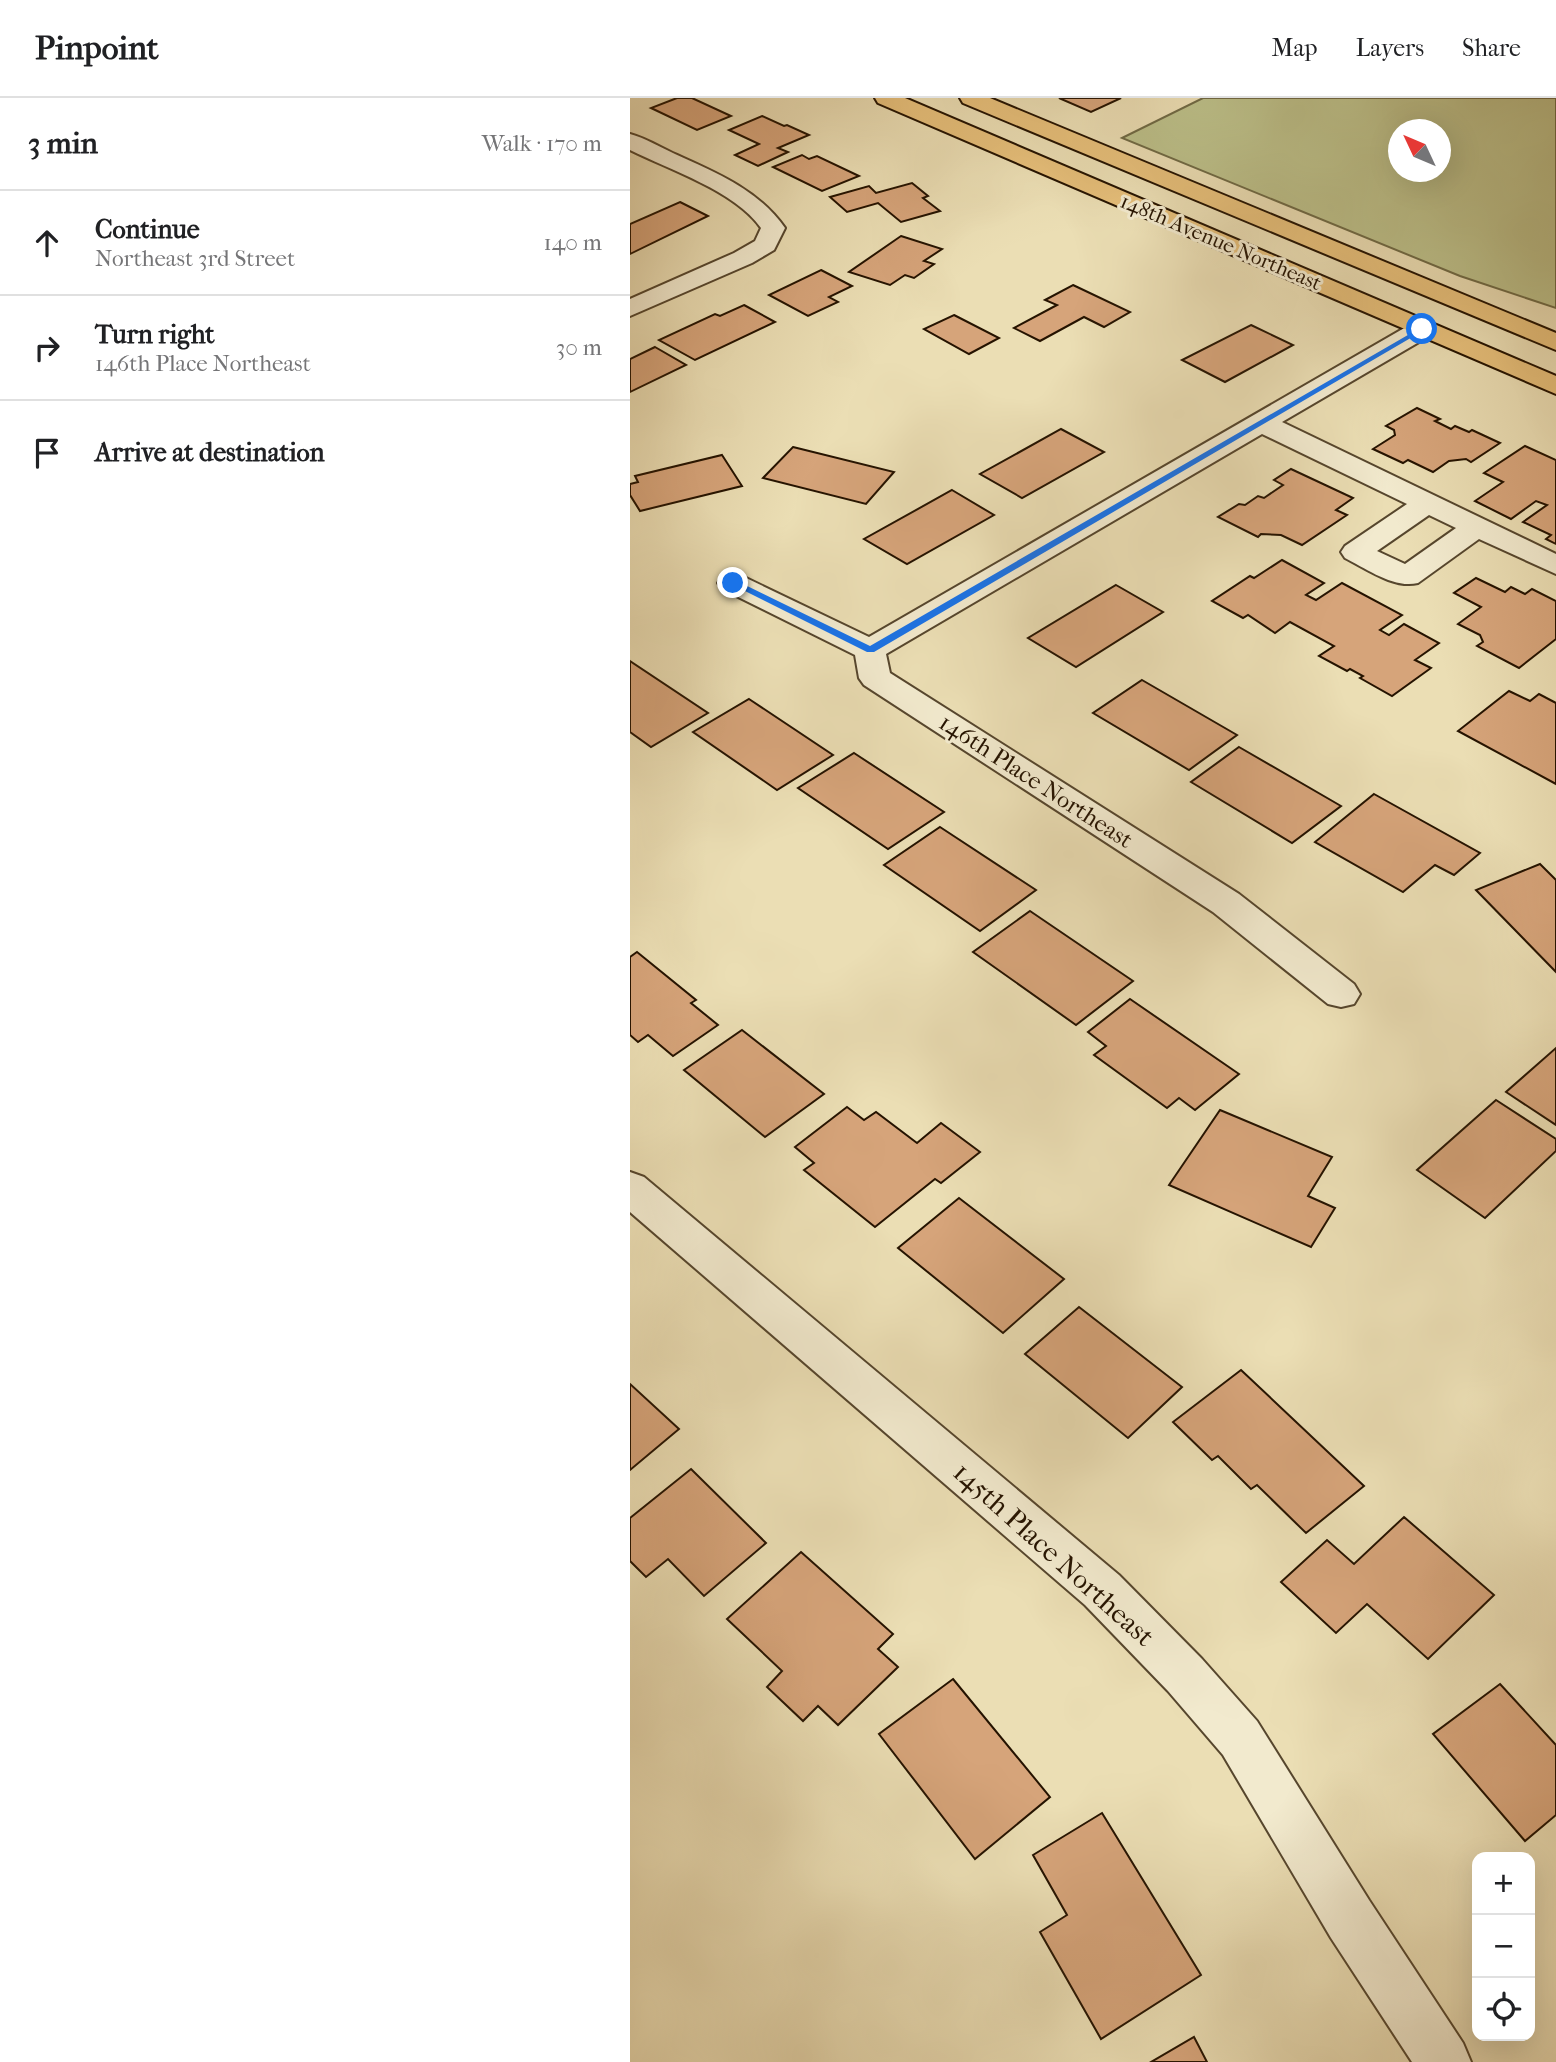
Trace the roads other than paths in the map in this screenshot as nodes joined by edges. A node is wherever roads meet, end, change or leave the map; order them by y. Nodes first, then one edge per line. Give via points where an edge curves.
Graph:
1 (886, 98) edge
2 (971, 98) edge
3 (630, 141) edge
4 (630, 308) edge
5 (1422, 329) junction
6 (1556, 342) edge
7 (1556, 386) edge
8 (1262, 423) junction
9 (1427, 503) junction
10 (1477, 527) junction
11 (1556, 565) edge
12 (733, 583) dead end
13 (870, 650) junction
14 (1341, 994) dead end
15 (630, 1188) edge
16 (1444, 2062) edge

1 - 5 main road, 148th Avenue Northeast
2 - 6 main road, 148th Avenue Northeast
3 - 4 street via 749,201 768,216 773,228 765,245 743,258
5 - 7 main road, 148th Avenue Northeast
5 - 8 street
8 - 9 street
8 - 13 street
9 - 10 street
9 - 10 street via 1356,552 1407,577
10 - 11 street
12 - 13 street
13 - 14 street, 146th Place Northeast via 875,678 1226,903
15 - 16 street, 145th Place Northeast via 1102,1590 1185,1675 1240,1738

